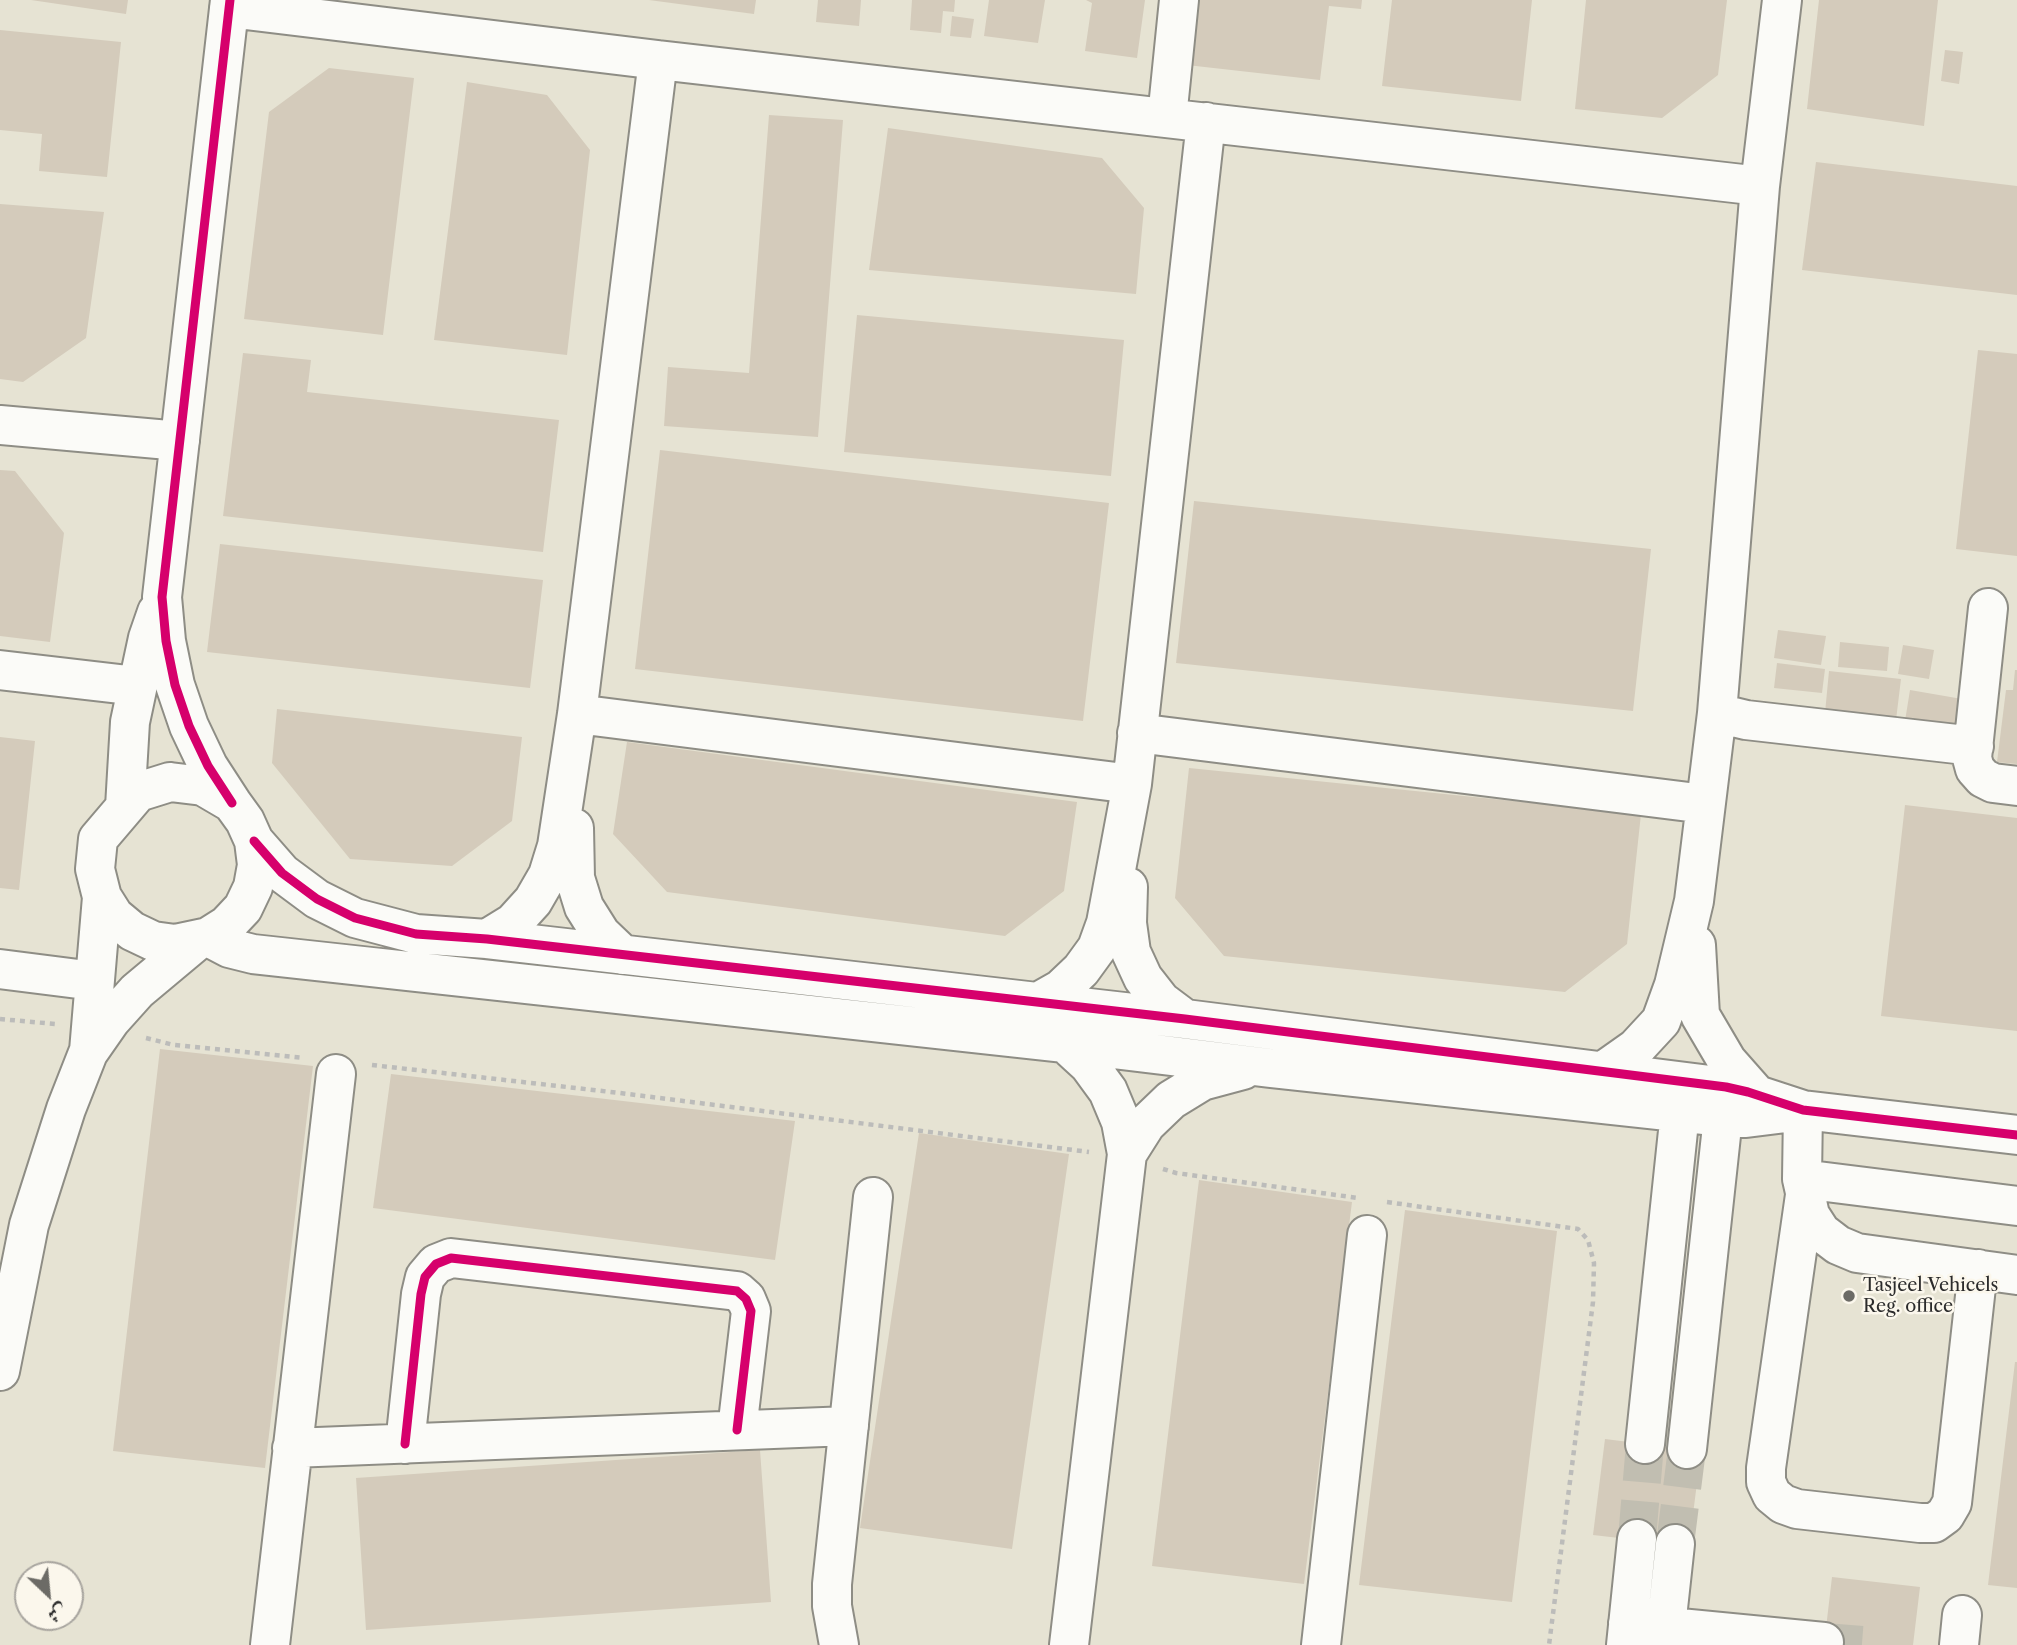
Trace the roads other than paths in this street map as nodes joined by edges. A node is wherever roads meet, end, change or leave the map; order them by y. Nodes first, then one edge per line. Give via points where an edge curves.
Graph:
1 (1180, 0) edge
2 (1782, 0) edge
3 (229, 4) edge
4 (658, 60) junction
5 (1167, 118) junction
6 (1206, 122) junction
7 (1759, 186) junction
8 (0, 425) edge
9 (180, 442) junction
10 (162, 597) junction
11 (1997, 629) edge
12 (0, 670) edge
13 (137, 686) junction
14 (1717, 713) junction
15 (578, 714) junction
16 (1137, 733) junction
17 (1973, 746) junction
18 (1132, 784) junction
19 (2017, 786) edge
20 (232, 803) junction
21 (1705, 804) junction
22 (125, 807) junction
23 (254, 841) junction
24 (102, 897) junction
25 (1694, 901) junction
26 (203, 938) junction
27 (487, 939) junction
28 (623, 955) junction
29 (0, 969) edge
30 (94, 981) junction
31 (1038, 1002) junction
32 (1185, 1019) junction
33 (95, 1036) junction
34 (1065, 1043) junction
35 (337, 1066) road end
36 (1270, 1068) junction
37 (1602, 1072) junction
38 (1756, 1095) junction
39 (1803, 1110) junction
40 (1680, 1112) junction
41 (1723, 1117) junction
42 (2017, 1135) edge
43 (1127, 1156) junction
44 (1803, 1187) junction
45 (873, 1197) dead end
46 (2017, 1206) edge
47 (1369, 1217) road end
48 (1978, 1269) junction
49 (2017, 1275) edge
50 (1655, 1354) junction
51 (1696, 1359) junction
52 (0, 1371) edge
53 (849, 1426) junction
54 (737, 1430) junction
55 (405, 1444) junction
56 (1645, 1444) tunnel mouth
57 (292, 1448) junction
58 (1687, 1449) tunnel mouth
59 (1637, 1539) tunnel mouth
60 (1675, 1544) tunnel mouth
61 (1627, 1634) edge
62 (1665, 1636) edge
63 (1824, 1642) dead end
64 (270, 1645) edge
65 (839, 1645) edge
66 (1069, 1645) edge
67 (1321, 1645) edge

1 - 5 street
2 - 7 street
3 - 4 street
3 - 9 street
4 - 5 street
4 - 15 street
5 - 6 street
6 - 7 street
6 - 16 street
7 - 14 street
8 - 9 street
9 - 10 street
10 - 13 street
10 - 20 street via 166,641 182,706 208,766
11 - 17 street
12 - 13 street
13 - 22 street
14 - 17 street
14 - 21 street
15 - 18 street
15 - 27 street via 557,846 548,875 513,923
15 - 28 street via 575,878 595,925
16 - 18 street
16 - 21 street
17 - 19 street via 1975,769 1983,778
18 - 31 street via 1106,923 1097,948 1062,989
18 - 32 street via 1127,923 1131,952 1161,1001
20 - 22 street via 203,786 170,782 138,792
20 - 23 street
21 - 25 street
22 - 24 street via 98,839 95,869
23 - 26 street via 257,865 243,908 227,925
23 - 27 street via 282,873 317,899 355,918 416,934
24 - 26 street via 114,916 153,941 175,944
24 - 30 street
25 - 37 street via 1661,1021 1636,1048
25 - 38 street via 1700,1015 1727,1061
26 - 33 street via 137,991
26 - 34 street via 253,954
27 - 28 street
28 - 31 street
29 - 30 street
30 - 33 street
31 - 32 street
32 - 37 street
33 - 52 street via 29,1224
34 - 36 street
34 - 43 street via 1108,1091 1121,1122
35 - 57 street
36 - 40 street
36 - 43 street via 1235,1071 1181,1093 1146,1124
37 - 38 street
38 - 39 street
39 - 41 street
39 - 42 street
39 - 44 street
40 - 41 street
40 - 50 street
41 - 51 street
43 - 66 street
44 - 46 street
44 - 48 street via 1810,1215 1821,1232 1838,1245 1857,1253
44 - 48 street via 1766,1468 1772,1495 1783,1504 1920,1523 1934,1523 1945,1515 1952,1503
45 - 53 street
47 - 67 street
48 - 49 street
50 - 51 street
50 - 56 street
51 - 58 street
53 - 54 street
53 - 65 street via 832,1584
54 - 55 street
54 - 55 street via 751,1311 737,1291 451,1258 436,1264 425,1277
55 - 57 street
57 - 64 street
59 - 61 street
60 - 62 street
61 - 62 street
62 - 63 street

